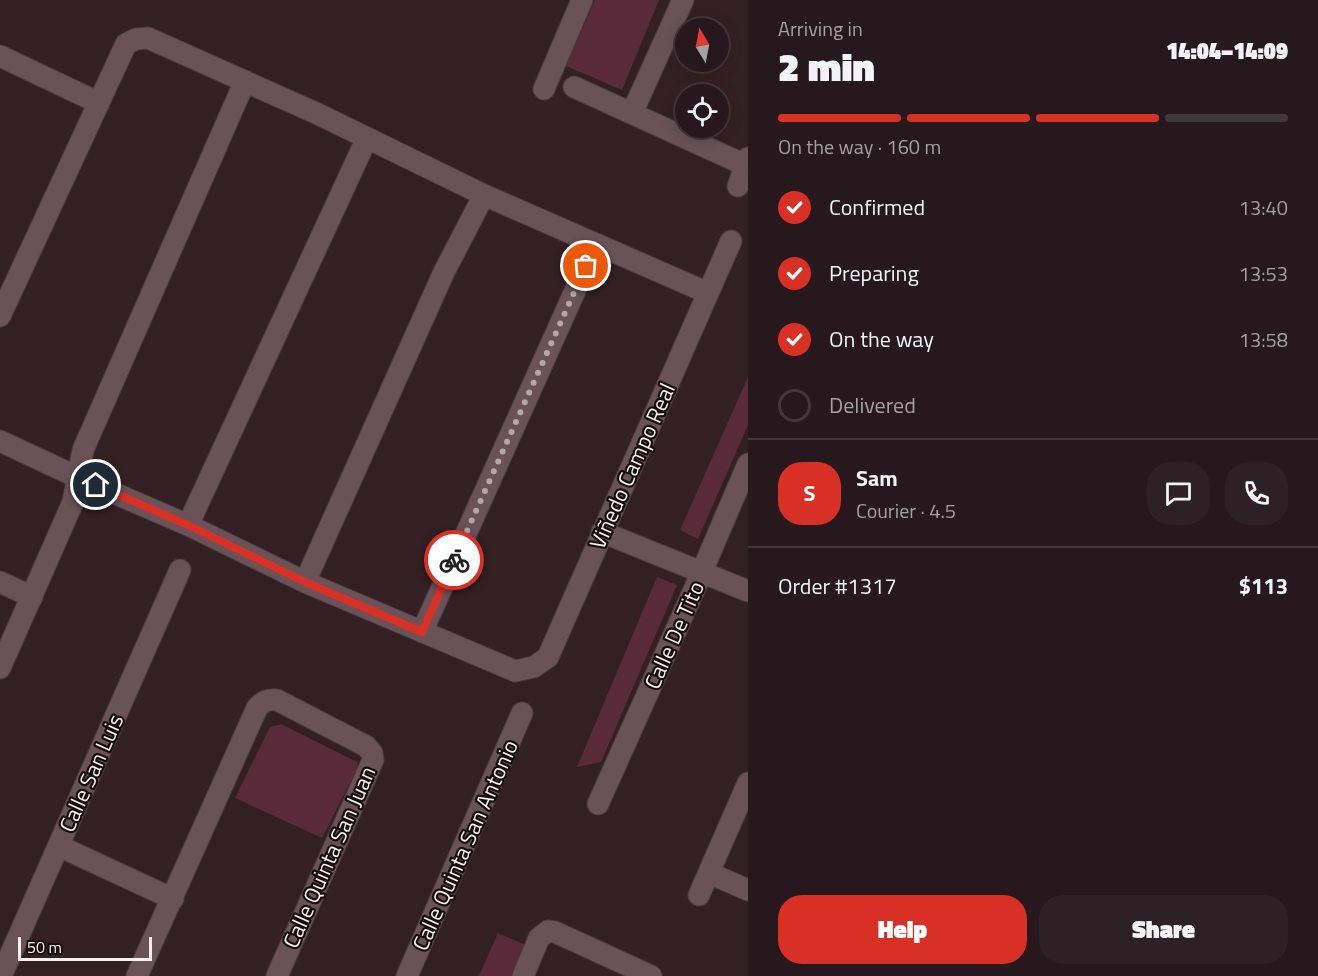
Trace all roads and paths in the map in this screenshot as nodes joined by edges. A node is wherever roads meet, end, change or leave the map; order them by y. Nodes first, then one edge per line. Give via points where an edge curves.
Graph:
1 (582, 0) edge
2 (682, 0) edge
3 (0, 56) edge
4 (245, 81) junction
5 (574, 87) dead end
6 (544, 89) dead end
7 (99, 103) junction
8 (632, 113) junction
9 (367, 138) junction
10 (746, 162) edge
11 (738, 186) dead end
12 (484, 195) junction
13 (731, 241) dead end
14 (596, 244) junction
15 (708, 293) junction
16 (2, 307) edge
17 (0, 441) edge
18 (748, 464) edge
19 (78, 477) junction
20 (188, 525) junction
21 (602, 532) junction
22 (180, 570) dead end
23 (702, 571) junction
24 (0, 582) edge
25 (305, 582) junction
26 (748, 591) edge
27 (32, 597) junction
28 (422, 632) junction
29 (0, 668) edge
30 (522, 713) dead end
31 (748, 783) edge
32 (598, 804) dead end
33 (59, 846) junction
34 (708, 873) junction
35 (748, 890) edge
36 (699, 896) dead end
37 (173, 898) junction
38 (1, 976) edge
39 (138, 976) edge
40 (277, 976) edge
41 (407, 976) edge
42 (523, 976) edge
43 (651, 976) edge

1 - 6 street
2 - 8 street
3 - 7 street
4 - 7 street via 148,38 136,39 126,44
4 - 9 street
4 - 19 street via 83,450
5 - 8 street
7 - 16 street
8 - 10 street
9 - 12 street
9 - 20 street
10 - 11 street
12 - 14 street
12 - 25 street via 444,272
13 - 15 street, Viñedo Campo Real
14 - 15 street
14 - 28 street
15 - 21 street, Viñedo Campo Real
17 - 19 street
18 - 23 street, Calle De Tito
19 - 20 street
19 - 27 street via 74,502
20 - 25 street
21 - 23 street
21 - 28 street, Viñedo Campo Real via 548,657 534,667 515,671
22 - 33 street, Calle San Luis
23 - 26 street
23 - 32 street, Calle De Tito
24 - 27 street
25 - 28 street
27 - 29 street
30 - 41 street, Calle Quinta San Antonio
31 - 34 street
33 - 37 street
33 - 38 street, Calle San Luis
34 - 35 street
34 - 36 street
37 - 39 street, Calle Quinta San Juan
37 - 40 street, Calle Quinta San Juan via 262,702 277,700 366,746 373,760
42 - 43 street via 539,938 548,931

